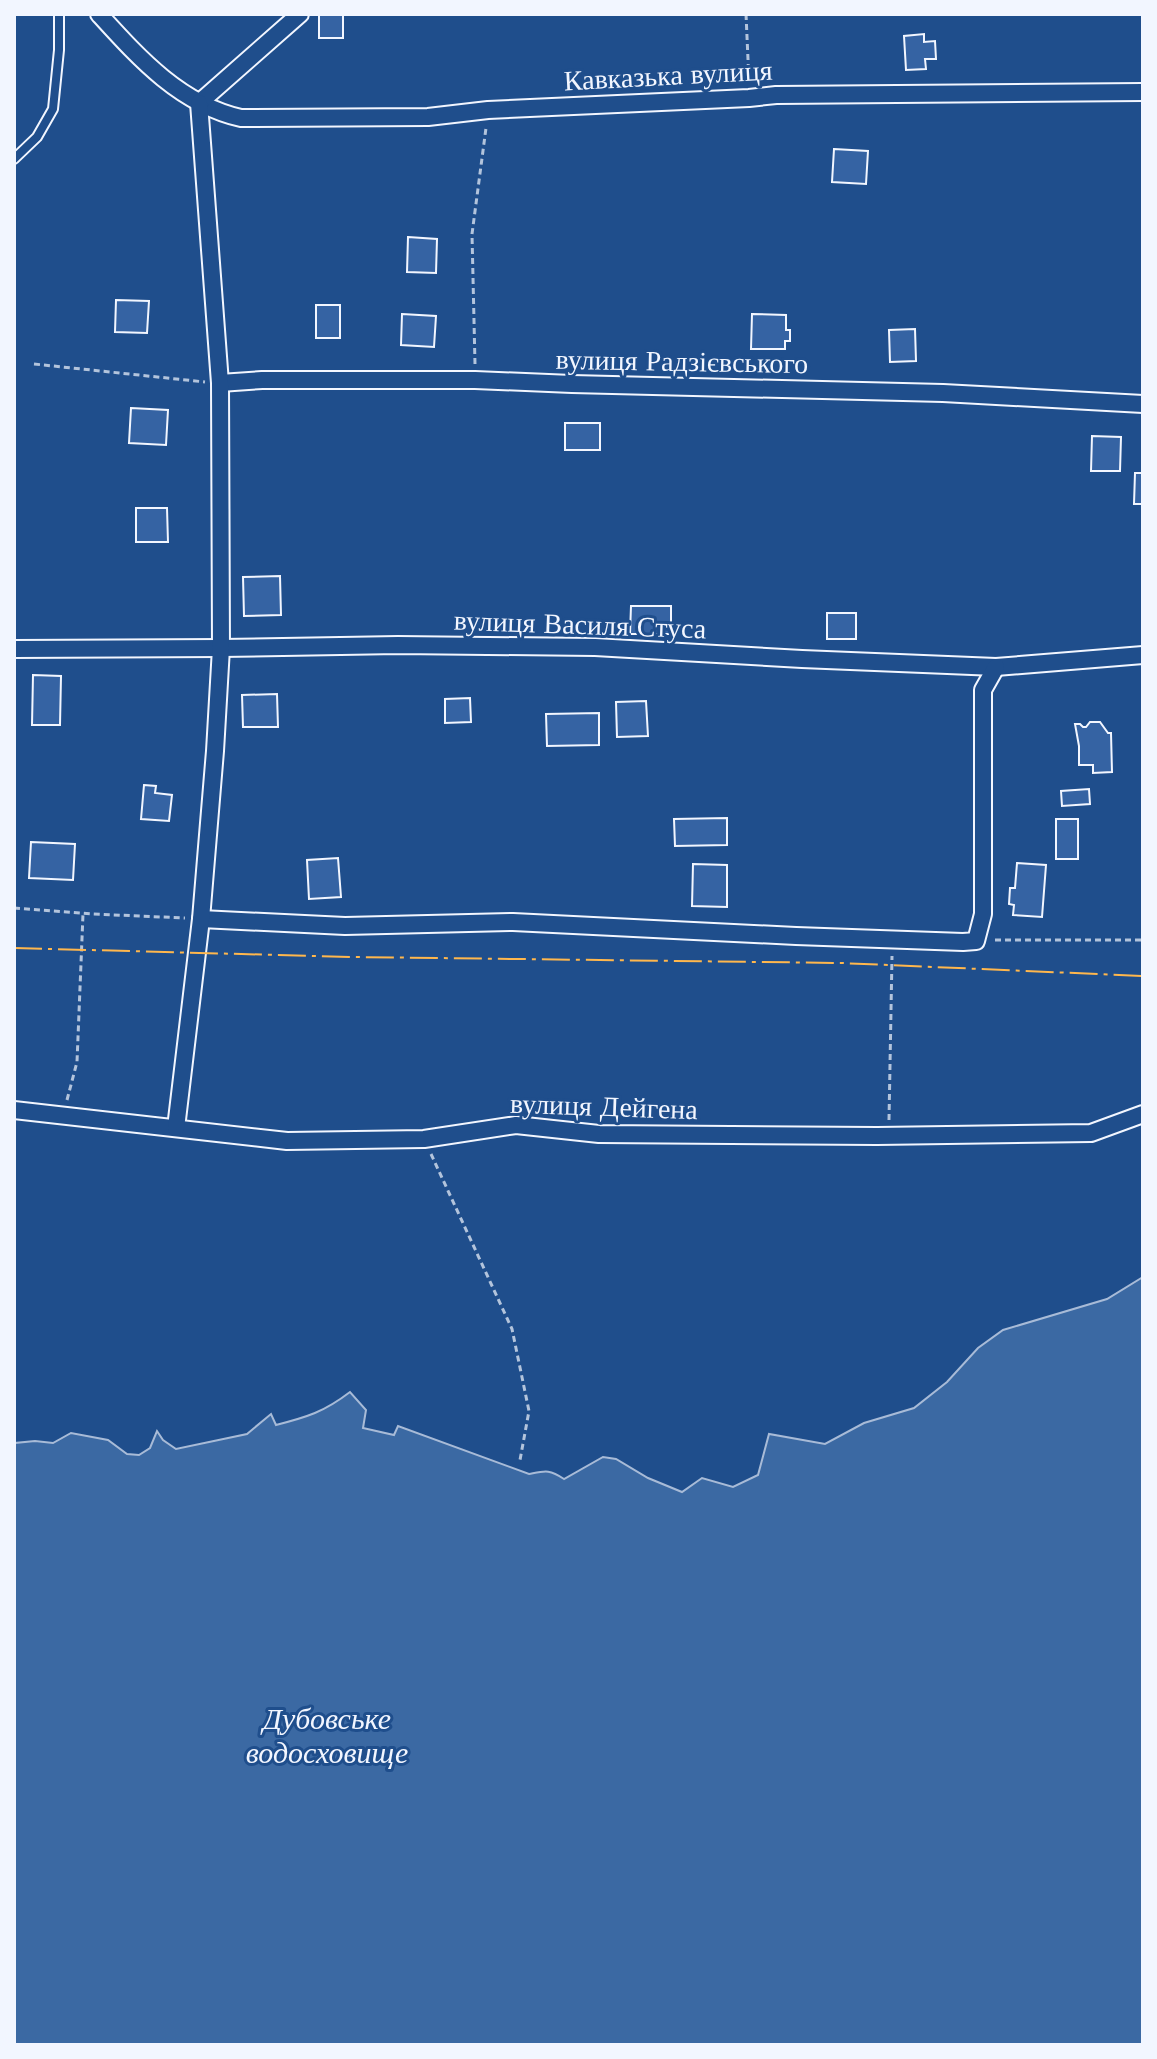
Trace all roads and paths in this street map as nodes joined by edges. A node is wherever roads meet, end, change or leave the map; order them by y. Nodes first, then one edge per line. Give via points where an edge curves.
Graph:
1 (59, 14) edge
2 (99, 14) edge
3 (300, 14) edge
4 (746, 14) edge
5 (1143, 92) edge
6 (749, 98) junction
7 (199, 103) junction
8 (488, 110) junction
9 (14, 159) edge
10 (34, 364) dead end
11 (475, 380) junction
12 (220, 383) junction
13 (1143, 404) edge
14 (221, 648) junction
15 (14, 649) edge
16 (1143, 655) edge
17 (996, 667) junction
18 (14, 908) edge
19 (83, 914) junction
20 (201, 919) junction
21 (892, 939) junction
22 (1143, 940) edge
23 (976, 941) junction
24 (14, 1110) edge
25 (1143, 1114) edge
26 (60, 1115) junction
27 (176, 1128) junction
28 (888, 1136) junction
29 (424, 1139) junction
30 (520, 1460) dead end

1 - 9 lane via 53,109 37,137
2 - 7 street, Кавказька вулиця via 144,64
3 - 7 street
4 - 6 path
5 - 6 street, Кавказька вулиця
6 - 8 street, Кавказька вулиця
7 - 8 street, Кавказька вулиця via 241,118 428,117
7 - 12 street
8 - 11 path via 472,234
10 - 12 path
11 - 12 street, вулиця Радзієвського
11 - 13 street, вулиця Радзієвського
12 - 14 street
14 - 15 street, вулиця Василя Стуса
14 - 17 street, вулиця Василя Стуса via 595,647
14 - 20 street
16 - 17 street, вулиця Василя Стуса
17 - 23 street via 983,690 983,914
18 - 19 path
19 - 20 path
19 - 26 path via 77,1062
20 - 21 street via 345,926 513,922
20 - 27 street
21 - 23 street
21 - 28 path
22 - 23 path
24 - 26 street, вулиця Дейгена
25 - 28 street, вулиця Дейгена via 1091,1133
26 - 27 street, вулиця Дейгена
27 - 29 street, вулиця Дейгена via 287,1141
28 - 29 street, вулиця Дейгена via 599,1134 516,1125
29 - 30 path via 512,1329 529,1411

